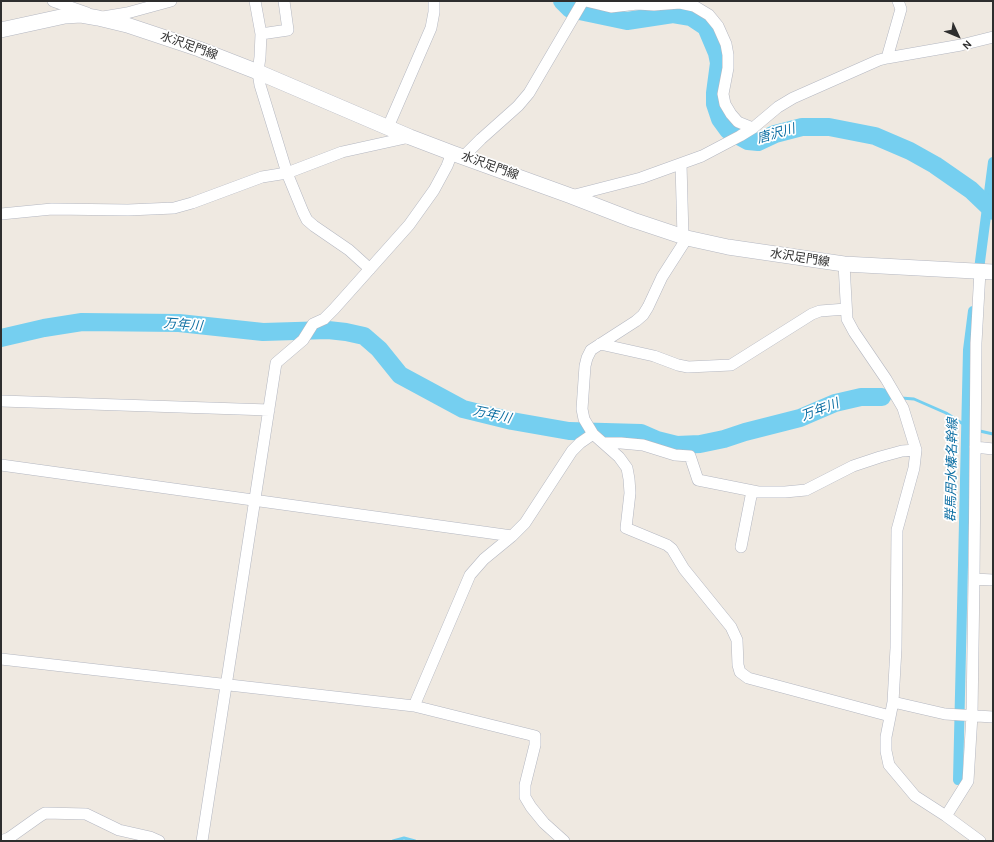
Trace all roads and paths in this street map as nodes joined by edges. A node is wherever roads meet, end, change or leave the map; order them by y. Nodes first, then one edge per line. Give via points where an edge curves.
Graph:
1 (53, 1) edge
2 (171, 1) edge
3 (255, 1) edge
4 (284, 1) edge
5 (434, 1) edge
6 (898, 1) edge
7 (584, 2) edge
8 (640, 2) edge
9 (98, 18) junction
10 (1, 30) edge
11 (260, 34) junction
12 (993, 37) edge
13 (887, 58) junction
14 (258, 72) junction
15 (388, 128) junction
16 (752, 129) junction
17 (410, 137) junction
18 (458, 155) junction
19 (681, 164) junction
20 (287, 173) junction
21 (571, 196) junction
22 (1, 214) edge
23 (685, 238) junction
24 (844, 264) junction
25 (370, 270) junction
26 (986, 272) edge
27 (846, 309) junction
28 (600, 344) junction
29 (1, 401) edge
30 (269, 410) junction
31 (593, 434) junction
32 (975, 442) junction
33 (604, 443) junction
34 (993, 449) edge
35 (916, 450) junction
36 (1, 465) edge
37 (752, 491) junction
38 (256, 500) junction
39 (512, 536) junction
40 (741, 547) dead end
41 (974, 580) junction
42 (993, 580) edge
43 (1, 660) edge
44 (226, 686) junction
45 (893, 702) junction
46 (414, 706) junction
47 (971, 715) junction
48 (890, 716) junction
49 (993, 717) edge
50 (946, 816) junction
51 (1, 840) edge
52 (159, 841) edge
53 (202, 841) edge
54 (564, 841) edge
55 (980, 841) edge

1 - 9 street
2 - 9 street
3 - 11 street
4 - 11 street via 288,30
5 - 15 street via 431,28
6 - 13 street via 901,9
7 - 8 street via 611,7
7 - 18 street via 522,102
8 - 16 street via 654,6 680,3 694,6 709,15 718,26 728,55 725,104 738,122
9 - 10 main road, 水沢足門線 via 65,16
9 - 14 main road, 水沢足門線 via 199,49
11 - 14 street
12 - 13 street
13 - 16 street via 793,98
14 - 15 main road, 水沢足門線
14 - 20 street
15 - 17 main road, 水沢足門線
16 - 19 street via 702,156
17 - 18 main road, 水沢足門線
17 - 20 street via 342,152
18 - 21 main road, 水沢足門線
18 - 25 street via 447,166 409,226
19 - 21 street via 641,178
19 - 23 street
20 - 22 street via 262,177 174,208 52,209
20 - 25 street via 308,220 349,250
21 - 23 main road, 水沢足門線
23 - 24 main road, 水沢足門線
23 - 28 street via 642,315 636,322
24 - 26 main road, 水沢足門線
24 - 27 street
25 - 30 street via 324,319 313,324 303,340 276,363
26 - 32 street via 976,343
27 - 28 street via 812,314 732,365 688,367 650,355
27 - 35 street via 847,319 854,332 901,404
28 - 31 street via 591,350 584,376 582,409 584,419
29 - 30 street
30 - 38 street
31 - 33 street
31 - 39 street via 572,451 536,509
32 - 34 street
32 - 41 street
33 - 37 street via 643,445 675,455 690,456 698,480
33 - 48 street via 619,457 629,479 626,528 672,549 684,569 731,627 737,640 740,672 748,678
35 - 37 street via 902,451 853,466 806,490
35 - 45 street via 914,468 897,530
36 - 38 street
37 - 40 street
38 - 39 street
38 - 44 street
39 - 46 street via 484,559 470,575
41 - 42 street
41 - 47 street
43 - 44 street
44 - 46 street
44 - 53 street
45 - 47 street via 945,714
45 - 48 street
46 - 54 street via 535,736 525,796 544,823
47 - 49 street
47 - 50 street via 968,781
48 - 50 street via 886,737 889,765 915,796
50 - 55 street
51 - 52 street via 9,838 45,813 86,814 119,830

